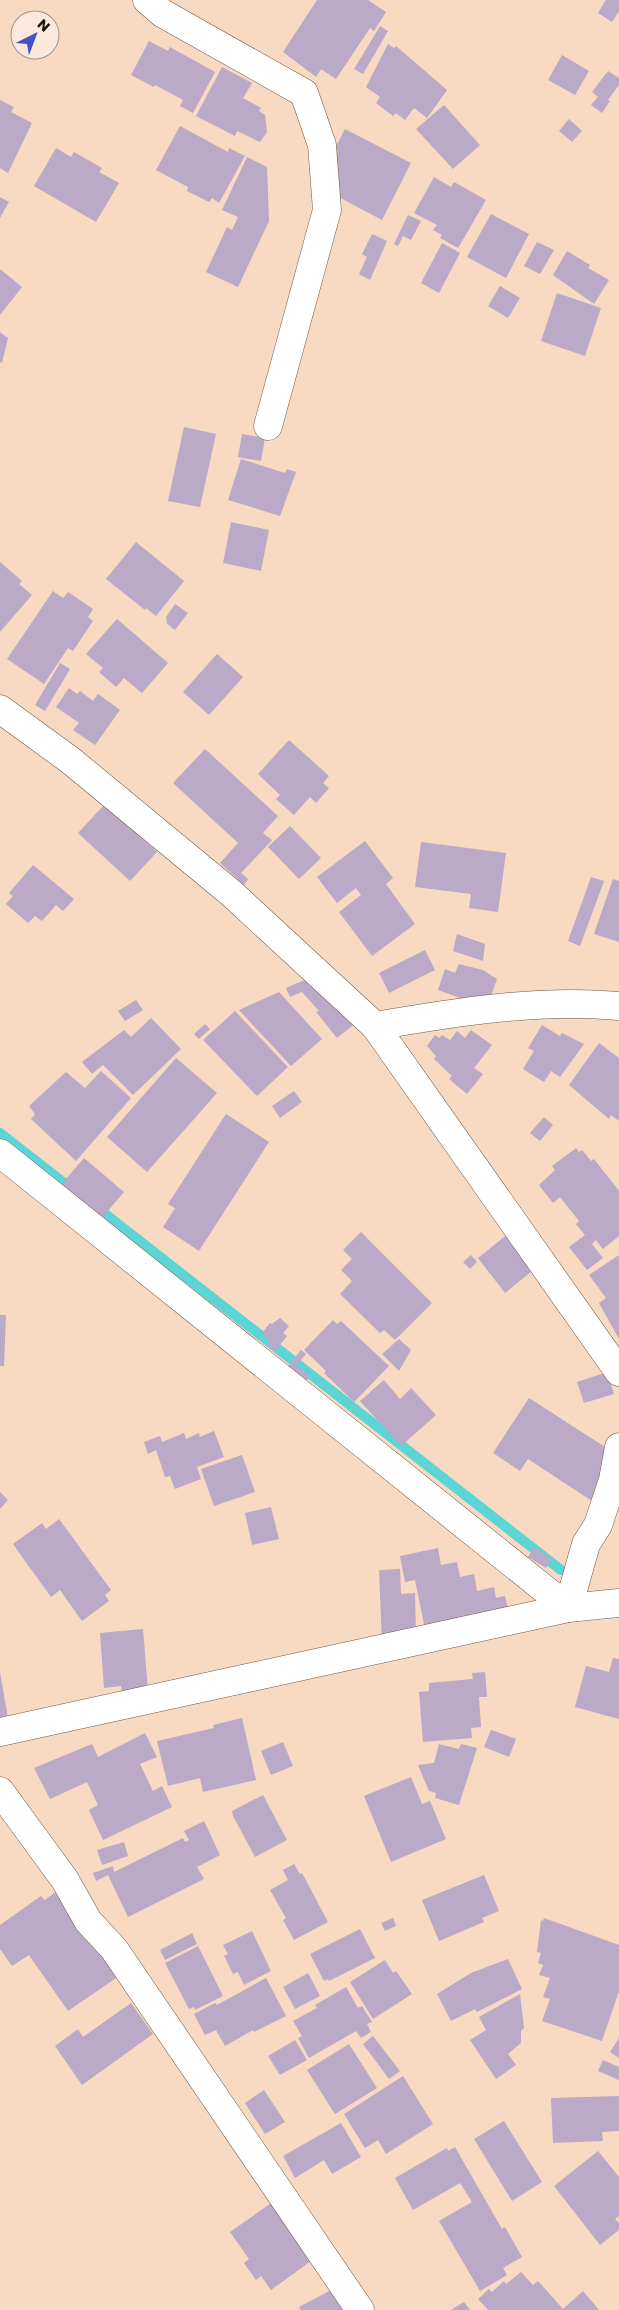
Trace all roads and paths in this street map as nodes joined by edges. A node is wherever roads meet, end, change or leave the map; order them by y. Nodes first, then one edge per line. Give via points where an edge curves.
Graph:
1 (147, 0) edge
2 (268, 426) dead end
3 (0, 709) edge
4 (619, 1006) edge
5 (376, 1026) junction
6 (0, 1153) edge
7 (619, 1372) edge
8 (619, 1447) edge
9 (619, 1603) edge
10 (568, 1608) junction
11 (0, 1732) edge
12 (0, 1791) edge
13 (360, 2310) edge

1 - 2 street via 162,13 304,93 322,145 327,210
3 - 5 street via 70,760 231,893
4 - 5 street via 576,1002 462,1011
5 - 7 street
6 - 10 street
8 - 10 street via 613,1480 598,1525 586,1544
9 - 10 street
10 - 11 street
12 - 13 street via 65,1880 88,1921 114,1949

